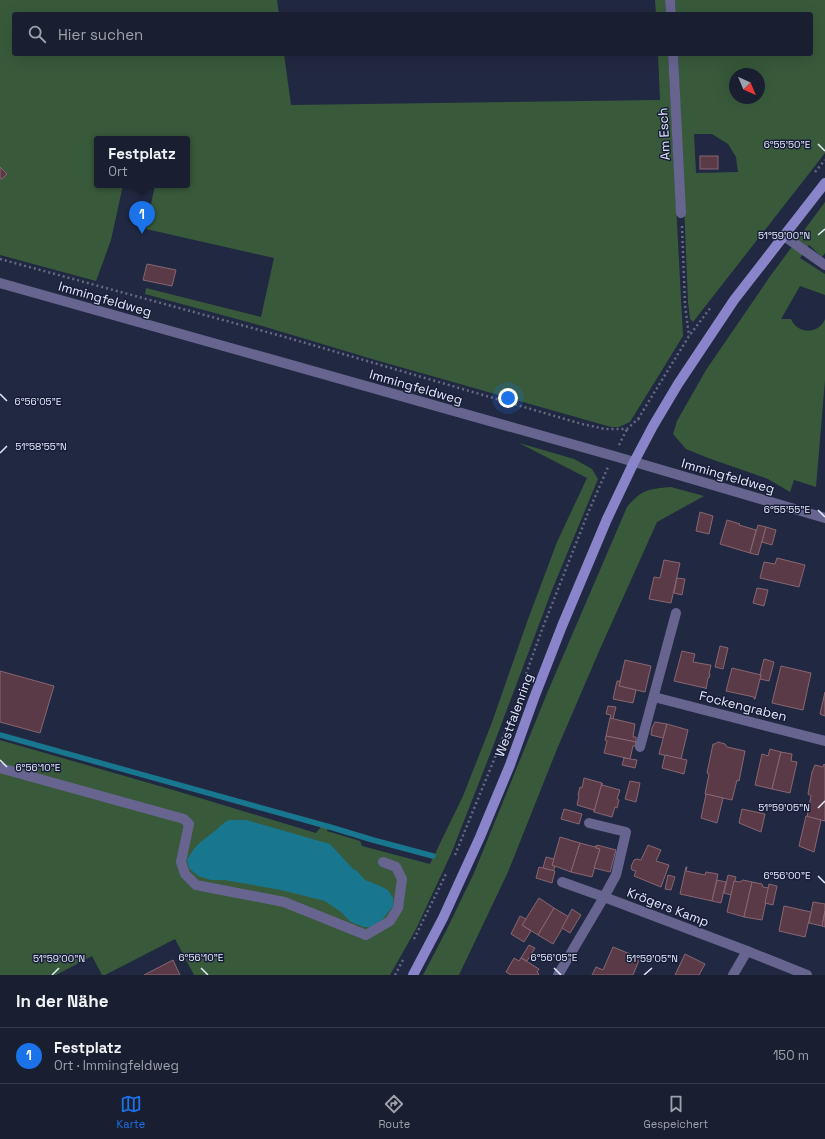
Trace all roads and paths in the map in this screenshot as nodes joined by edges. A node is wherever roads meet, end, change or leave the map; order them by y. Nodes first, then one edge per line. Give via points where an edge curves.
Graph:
1 (670, 0) edge
2 (671, 12) edge
3 (673, 56) edge
4 (825, 183) edge
5 (681, 214) joint
6 (784, 236) junction
7 (0, 259) edge
8 (825, 265) edge
9 (0, 283) edge
10 (689, 336) dead end
11 (653, 426) junction
12 (614, 456) junction
13 (634, 462) junction
14 (825, 518) edge
15 (676, 613) dead end
16 (526, 676) dead end
17 (654, 697) junction
18 (509, 722) dead end
19 (825, 741) edge
20 (640, 747) dead end
21 (0, 768) edge
22 (589, 823) dead end
23 (455, 855) dead end
24 (383, 862) dead end
25 (448, 869) dead end
26 (562, 882) dead end
27 (604, 897) junction
28 (414, 940) dead end
29 (747, 951) junction
30 (406, 954) dead end
31 (395, 975) edge
32 (413, 975) edge
33 (558, 975) edge
34 (733, 975) edge
35 (806, 975) edge

1 - 2 street
3 - 5 street, Am Esch
4 - 6 street, Westfalenring
5 - 10 path
6 - 8 street
6 - 11 street, Westfalenring via 734,300
7 - 11 path via 285,337 589,426 627,429 638,419
9 - 12 street, Immingfeldweg
11 - 13 street, Westfalenring
12 - 13 street, Immingfeldweg
12 - 16 path via 588,513
13 - 14 street, Immingfeldweg
13 - 32 street, Westfalenring via 562,626 480,837 443,918
15 - 17 street
17 - 19 street, Fockengraben
17 - 20 street
18 - 23 path
21 - 24 street via 184,819 189,824 181,862 185,874 196,885 284,902 366,935 390,921 398,908 402,879 396,867
22 - 27 street via 626,832 616,875
25 - 28 path
26 - 27 street, Krögers Kamp
27 - 29 street, Krögers Kamp
27 - 33 street
29 - 34 street
29 - 35 street, Krögers Kamp
30 - 31 path

